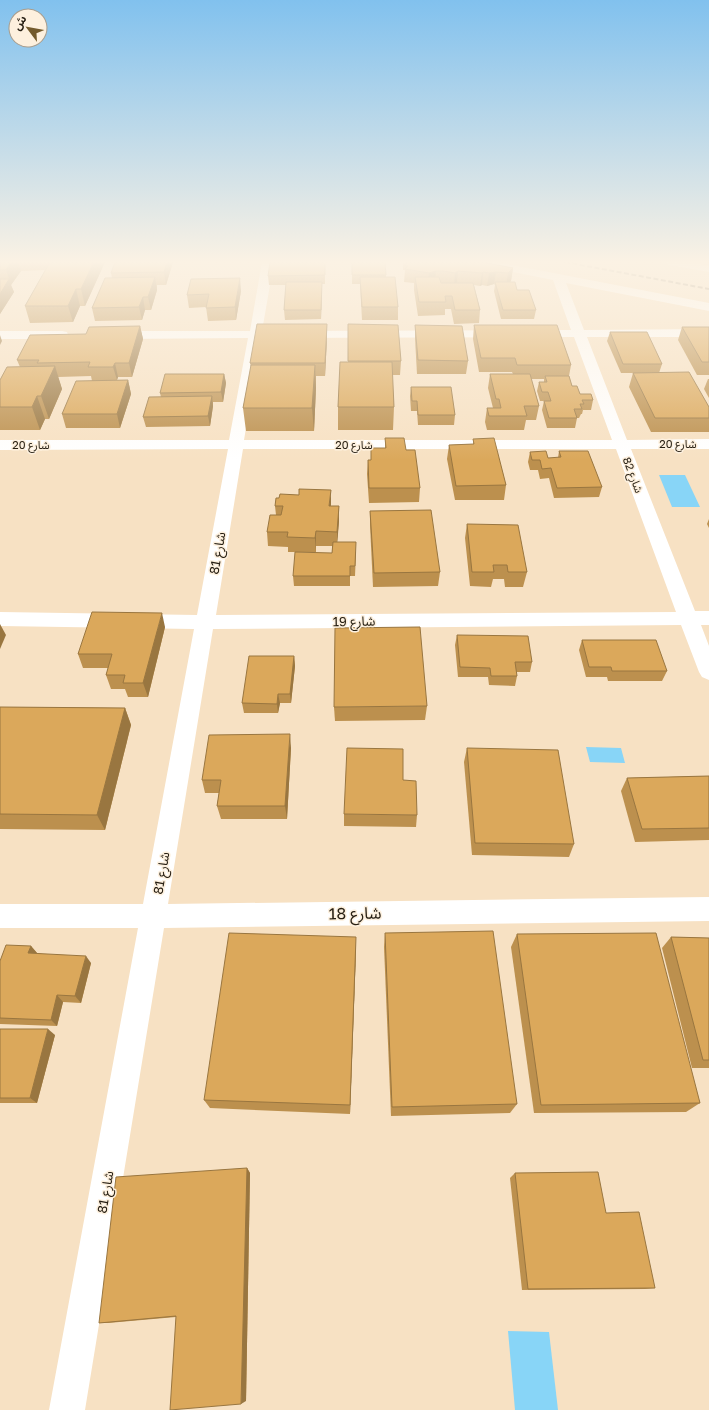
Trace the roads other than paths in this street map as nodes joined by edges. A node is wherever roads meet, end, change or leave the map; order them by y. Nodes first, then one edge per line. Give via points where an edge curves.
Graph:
1 (256, 328) edge
2 (577, 328) edge
3 (709, 333) edge
4 (579, 334) junction
5 (0, 335) edge
6 (72, 335) edge
7 (104, 335) edge
8 (255, 335) junction
9 (709, 444) edge
10 (0, 445) edge
11 (622, 445) junction
12 (236, 446) junction
13 (688, 618) junction
14 (709, 618) edge
15 (0, 619) edge
16 (205, 622) junction
17 (709, 672) edge
18 (709, 909) edge
19 (0, 916) edge
20 (154, 916) junction
21 (67, 1410) edge

1 - 8 street, شارع 81
2 - 4 street, شارع 82
3 - 4 street
4 - 8 street
4 - 11 street, شارع 82
5 - 6 street
7 - 8 street
8 - 12 street, شارع 81
9 - 11 street, شارع 20
10 - 12 street, شارع 20
11 - 12 street, شارع 20
11 - 13 street, شارع 82
12 - 16 street, شارع 81
13 - 14 street, شارع 19
13 - 16 street, شارع 19
13 - 17 street, شارع 82
15 - 16 street, شارع 19
16 - 20 street, شارع 81
18 - 20 street, شارع 18
19 - 20 street, شارع 18
20 - 21 street, شارع 81

